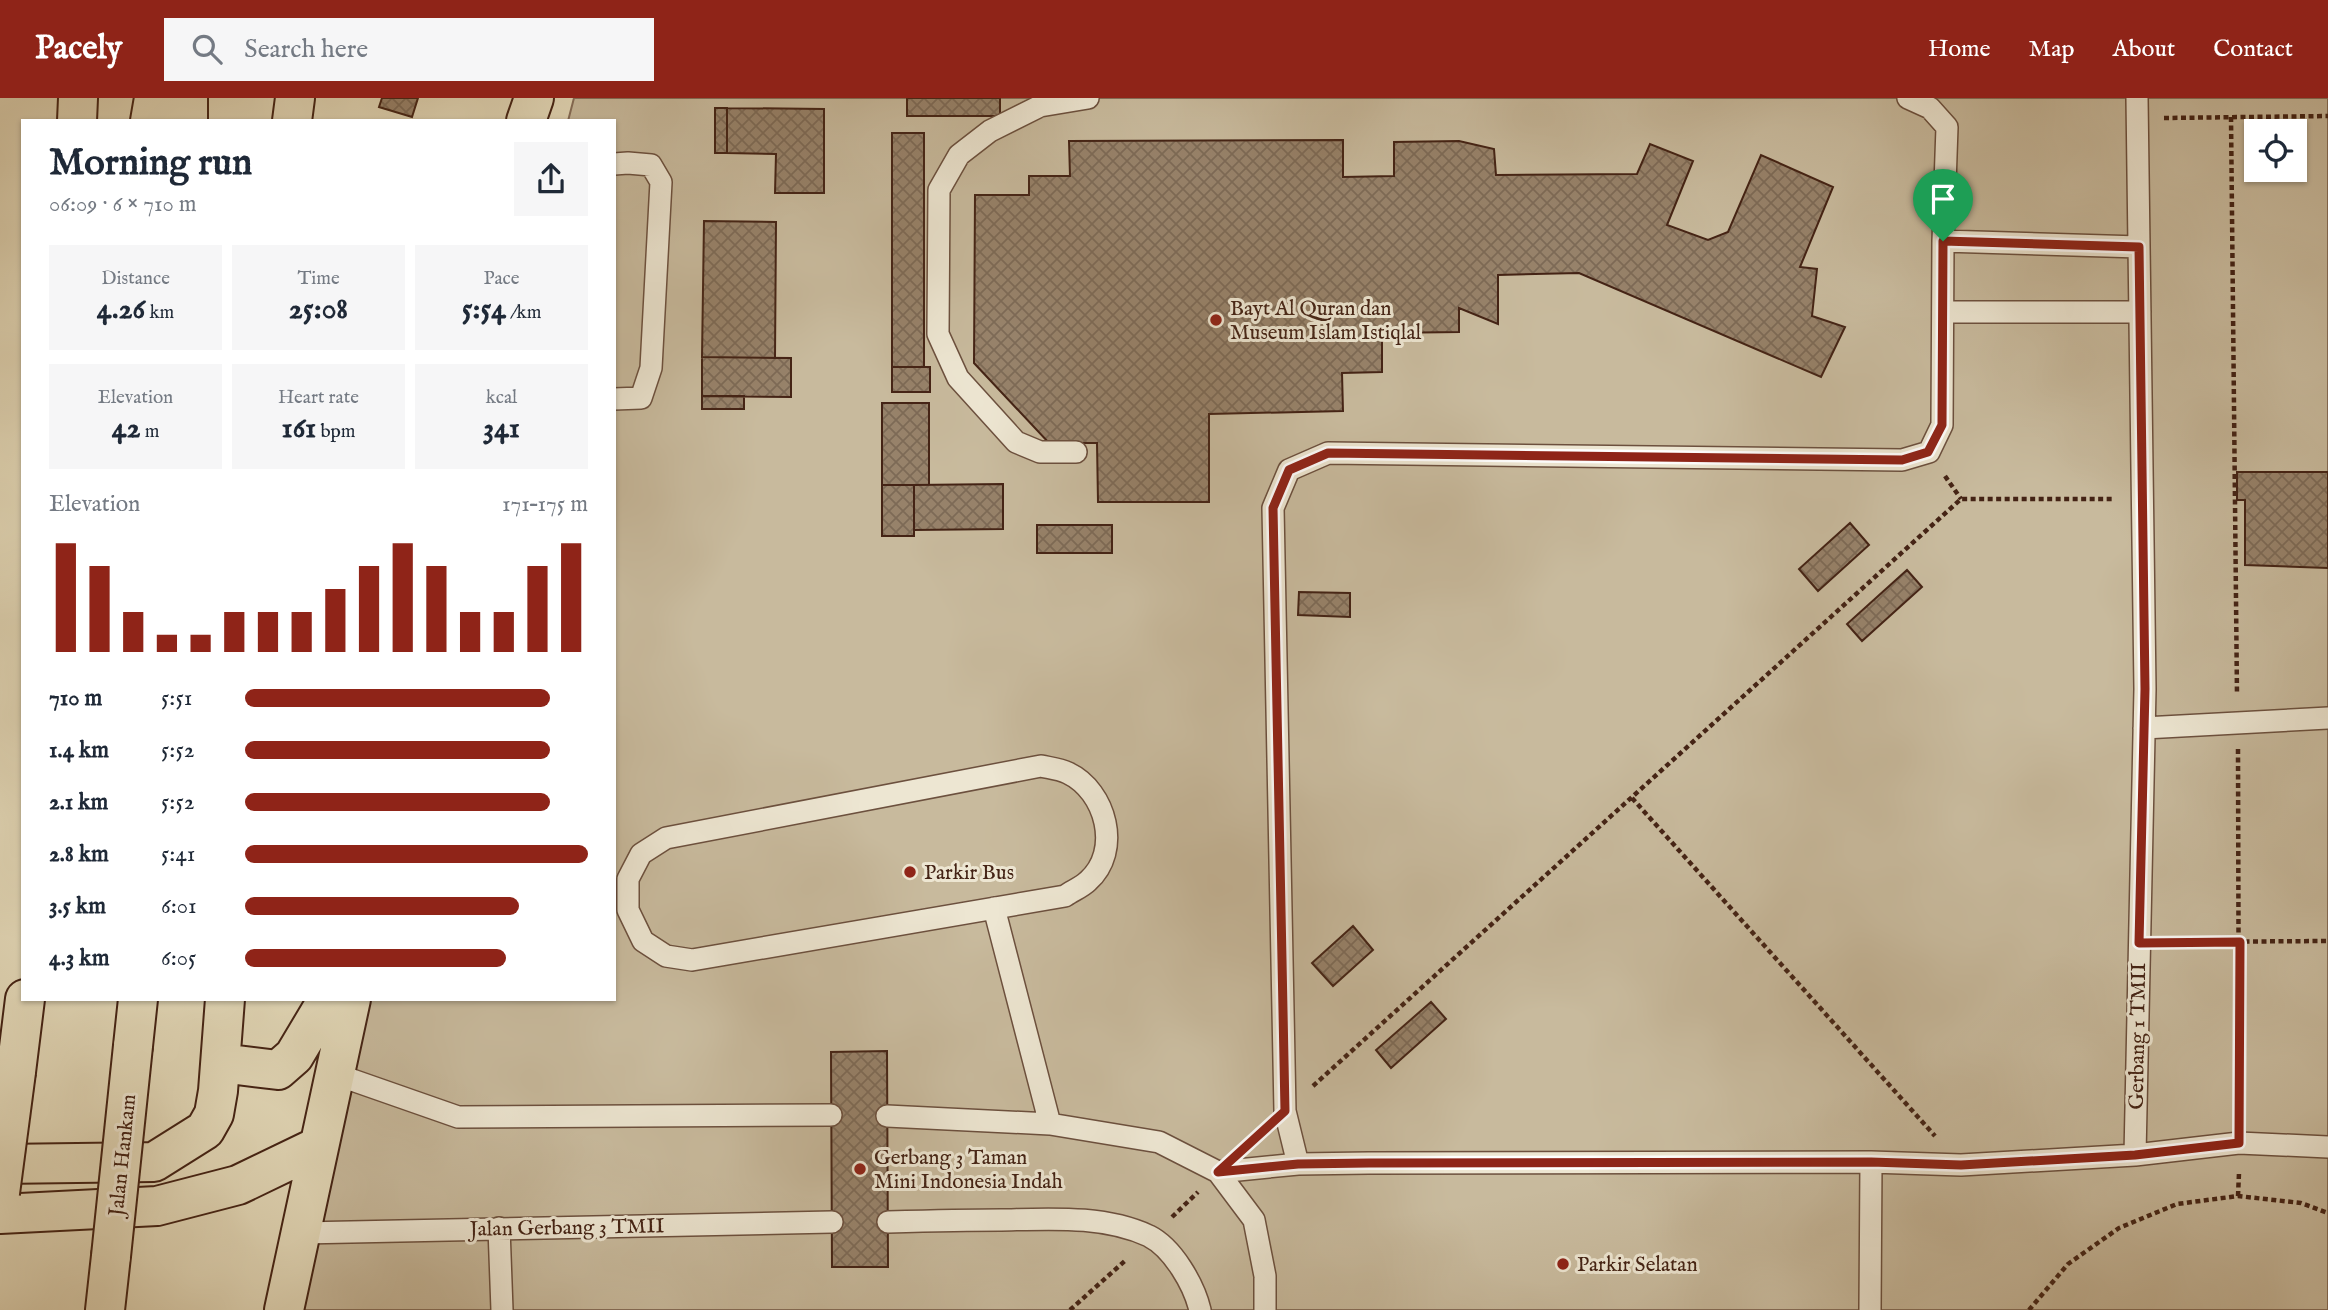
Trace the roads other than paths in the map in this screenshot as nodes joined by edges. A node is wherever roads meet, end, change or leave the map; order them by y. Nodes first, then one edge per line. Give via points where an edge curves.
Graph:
1 (78, 98) edge
2 (154, 98) edge
3 (188, 98) edge
4 (295, 98) edge
5 (534, 98) edge
6 (1088, 98) edge
7 (1908, 98) edge
8 (2137, 108) edge
9 (77, 119) edge
10 (150, 119) edge
11 (188, 119) edge
12 (292, 119) edge
13 (527, 119) edge
14 (616, 164) edge
15 (1943, 241) junction
16 (2139, 247) junction
17 (2140, 312) junction
18 (1944, 313) junction
19 (616, 399) edge
20 (1076, 452) dead end
21 (2328, 718) edge
22 (2144, 728) junction
23 (994, 908) junction
24 (25, 1001) edge
25 (138, 1001) edge
26 (225, 1001) edge
27 (327, 1001) edge
28 (351, 1001) edge
29 (221, 1063) junction
30 (335, 1074) junction
31 (831, 1115) dead end
32 (887, 1116) dead end
33 (1050, 1124) junction
34 (318, 1146) junction
35 (2328, 1147) edge
36 (2135, 1155) junction
37 (1871, 1162) junction
38 (0, 1164) edge
39 (1298, 1164) junction
40 (1218, 1172) junction
41 (0, 1194) edge
42 (0, 1214) edge
43 (832, 1222) dead end
44 (888, 1222) dead end
45 (499, 1228) junction
46 (302, 1233) junction
47 (105, 1310) edge
48 (284, 1310) edge
49 (502, 1310) edge
50 (1200, 1310) edge
51 (1265, 1310) edge
52 (1870, 1310) edge

1 - 9 main road
2 - 10 main road
3 - 11 main road
4 - 12 main road
5 - 13 main road
6 - 20 lane via 1040,106 990,131 960,155 939,190 937,334 958,378 1016,442 1040,452
7 - 15 lane via 1930,108 1947,127
8 - 16 lane, Gerbang 1 TMII
14 - 19 lane via 651,165 661,182 651,368 641,398
15 - 16 lane
15 - 18 lane
16 - 17 lane, Gerbang 1 TMII
17 - 18 lane
17 - 22 lane, Gerbang 1 TMII
18 - 39 lane via 1942,425 1928,452 1902,460 1328,453 1289,470 1273,508 1285,1111
21 - 22 lane
22 - 36 lane, Gerbang 1 TMII
23 - 23 lane via 1065,896 1090,880 1105,854 1106,819 1093,792 1068,773 1041,766 666,838 641,854 628,879 628,910 643,941 666,956 692,960
23 - 33 lane
24 - 41 main road, bridge
25 - 47 main road, Jalan Hankam, bridge
26 - 29 main road
27 - 29 main road via 294,1056 278,1070
28 - 30 main road
29 - 38 main road via 214,1114 205,1130 155,1162
30 - 31 lane via 458,1117
30 - 34 main road
32 - 33 lane
33 - 40 lane via 1159,1142
34 - 42 main road via 238,1185 158,1206
34 - 46 main road
35 - 36 lane via 2239,1143
36 - 37 lane via 1961,1165
37 - 39 lane
37 - 52 lane
39 - 40 lane
40 - 51 lane via 1254,1220 1265,1276
43 - 45 lane, Jalan Gerbang 3 TMII
44 - 50 lane via 1067,1219 1119,1226 1152,1237 1179,1263
45 - 46 lane, Jalan Gerbang 3 TMII
45 - 49 lane
46 - 48 main road

